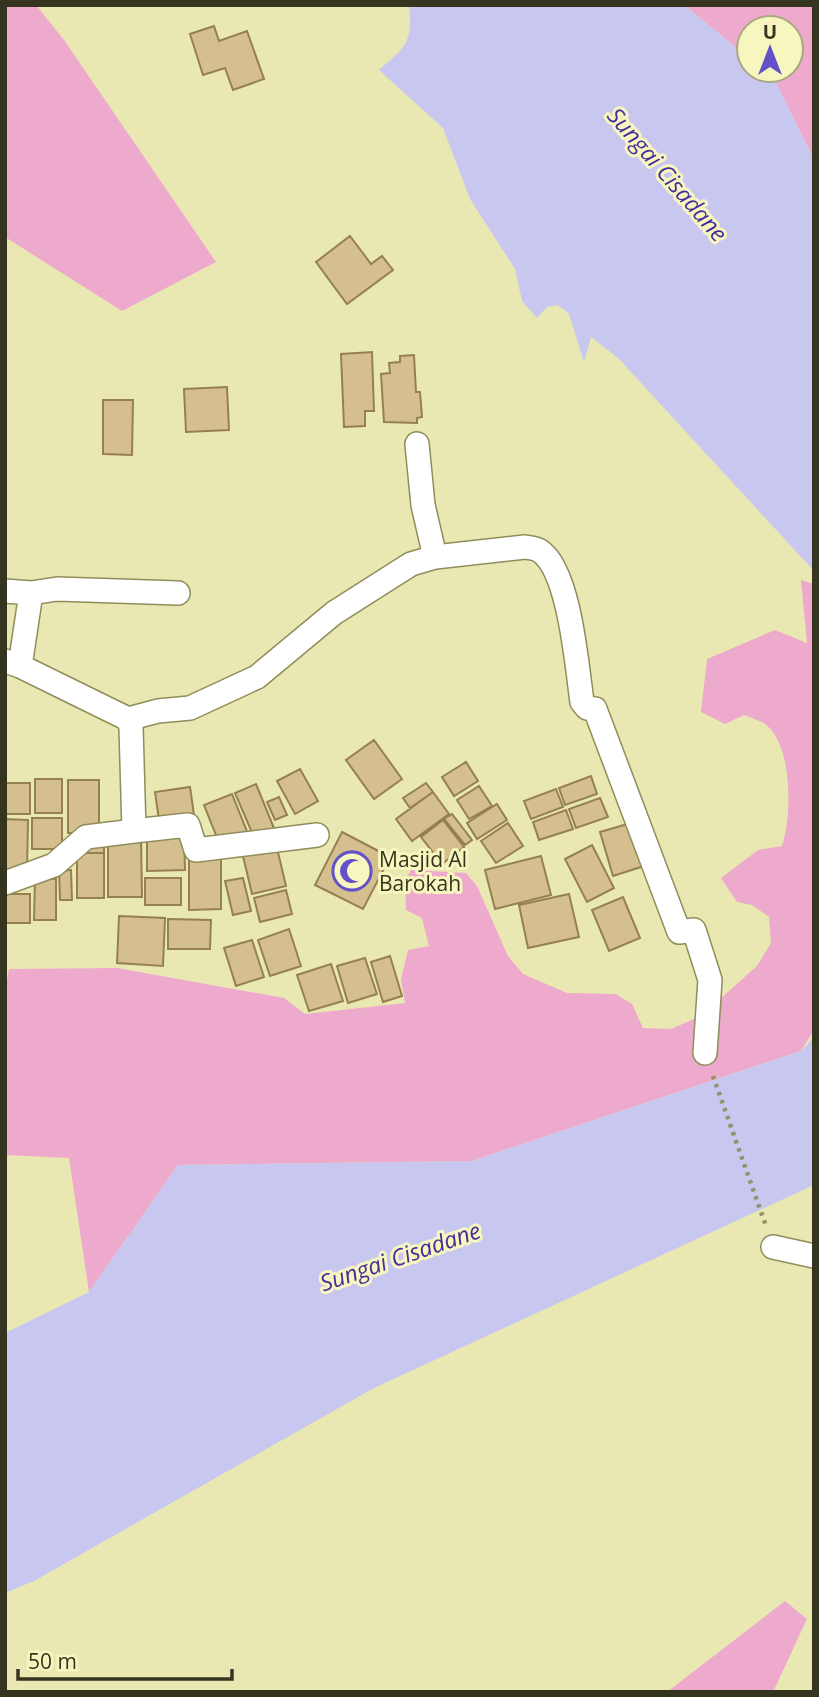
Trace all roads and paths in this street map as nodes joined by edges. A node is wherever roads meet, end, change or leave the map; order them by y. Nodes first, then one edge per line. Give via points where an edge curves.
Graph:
1 (416, 444) dead end
2 (435, 558) junction
3 (5, 591) edge
4 (31, 593) junction
5 (178, 593) dead end
6 (13, 664) edge
7 (128, 719) junction
8 (134, 831) junction
9 (317, 835) dead end
10 (5, 883) edge
11 (705, 1053) joint
12 (773, 1247) joint
13 (814, 1256) edge

1 - 2 street
2 - 7 street via 411,564 345,606 257,677 190,708
2 - 11 street via 525,547 539,550 554,566 569,611 582,702 595,709 679,932 694,930 710,980
3 - 4 street
4 - 5 street via 57,589
4 - 6 street
6 - 7 street
7 - 8 street
8 - 9 street via 188,825 196,850
8 - 10 street via 86,837 54,865
11 - 12 path
12 - 13 street

